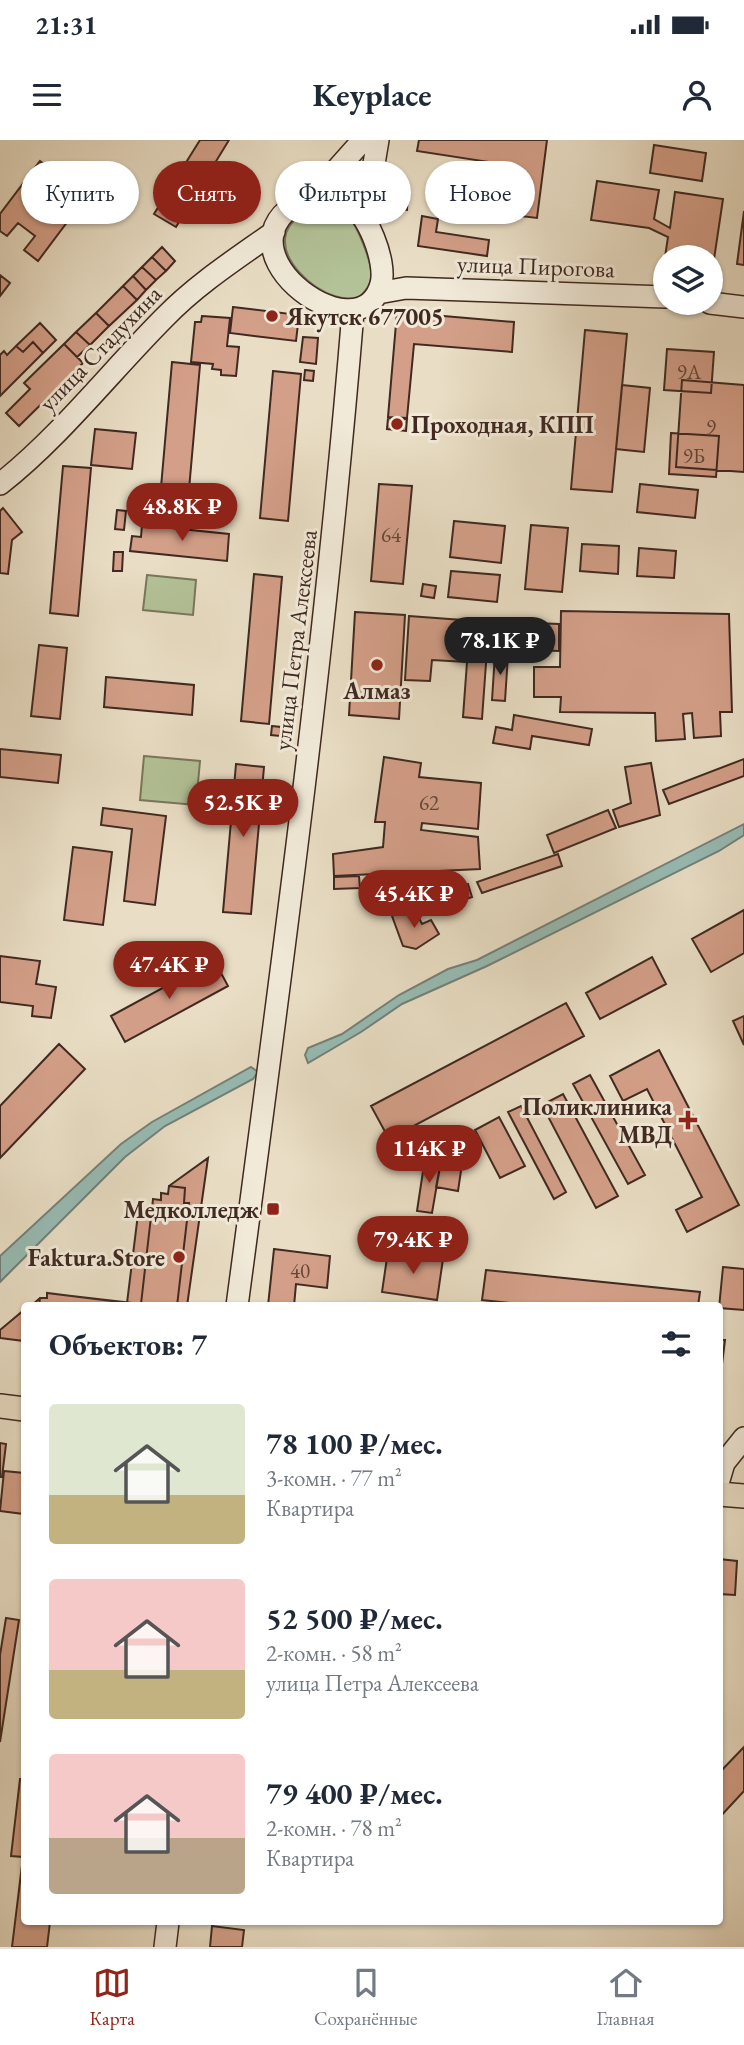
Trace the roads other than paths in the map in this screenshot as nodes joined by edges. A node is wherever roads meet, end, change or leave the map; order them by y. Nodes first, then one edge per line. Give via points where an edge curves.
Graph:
1 (363, 140) edge
2 (378, 140) edge
3 (344, 161) edge
4 (374, 161) edge
5 (278, 224) edge
6 (368, 224) edge
7 (274, 232) junction
8 (243, 255) junction
9 (278, 266) junction
10 (383, 266) junction
11 (406, 288) junction
12 (378, 293) junction
13 (653, 297) edge
14 (723, 305) edge
15 (744, 307) edge
16 (353, 312) junction
17 (0, 484) edge
18 (237, 1302) edge
19 (0, 1406) edge
20 (21, 1409) edge
21 (744, 1438) edge
22 (723, 1466) edge
23 (723, 1494) edge
24 (744, 1496) edge
25 (168, 1925) edge
26 (165, 1947) edge

1 - 3 street
2 - 4 street
5 - 7 street
6 - 10 street
7 - 8 street, улица Стадухина
7 - 9 street
8 - 9 street via 260,254
8 - 17 street, улица Стадухина via 202,283 166,316
9 - 16 street via 330,309
10 - 11 street
10 - 12 street
11 - 12 street, улица Пирогова
11 - 13 street, улица Пирогова
12 - 16 street via 367,306
14 - 15 street
16 - 18 street, улица Петра Алексеева via 337,503 298,840
19 - 20 main road
21 - 22 street
23 - 24 main road
25 - 26 street

